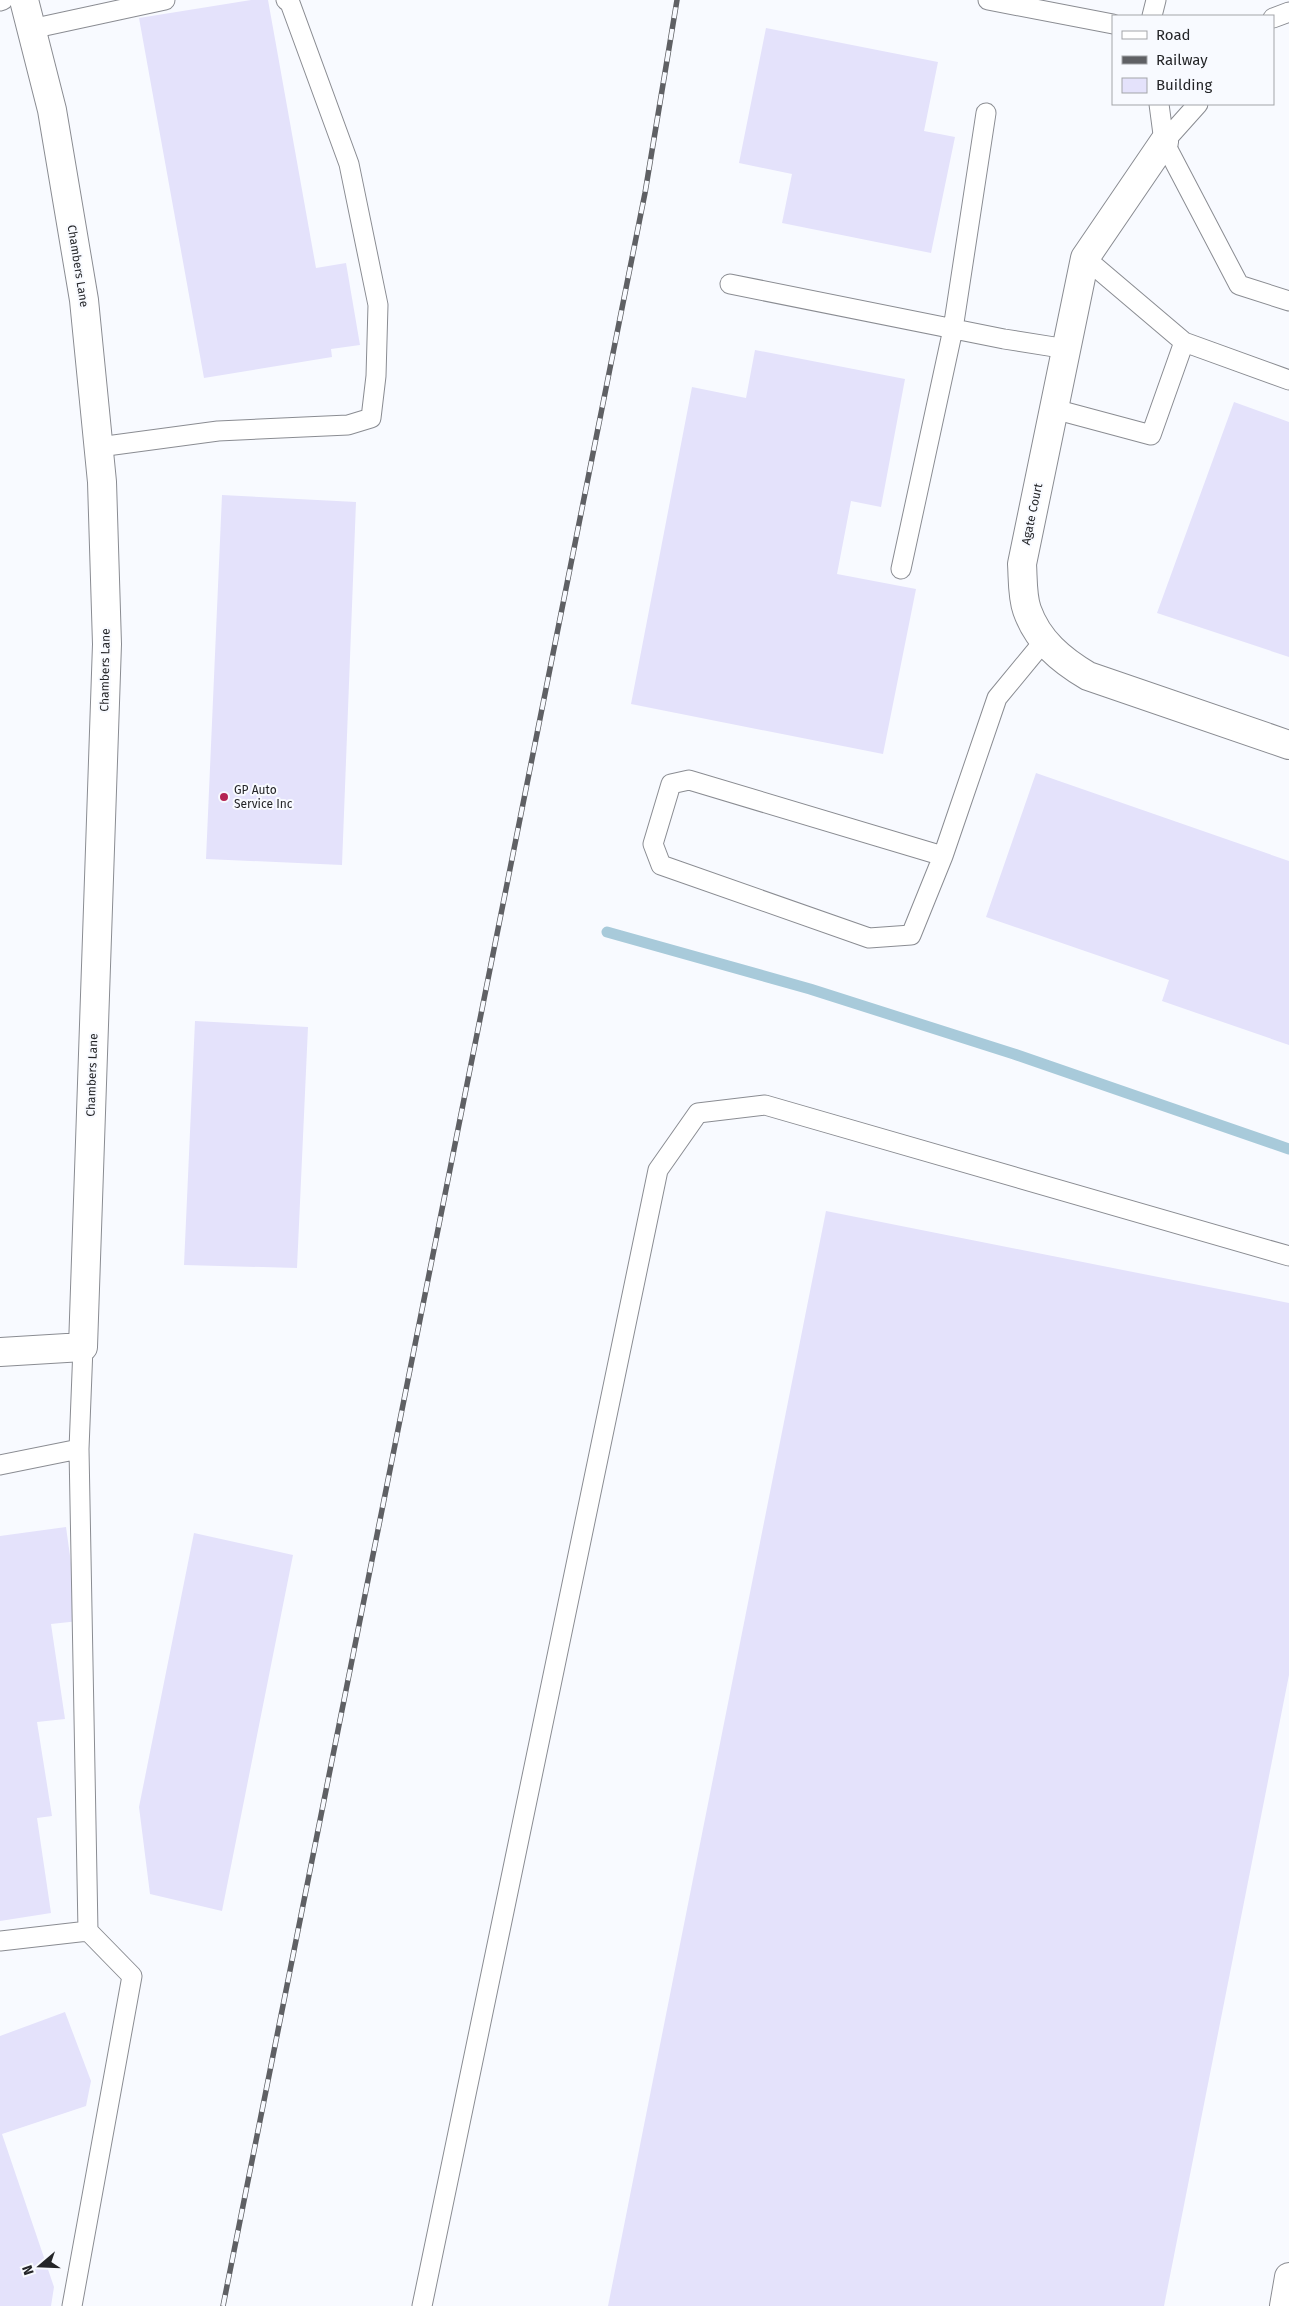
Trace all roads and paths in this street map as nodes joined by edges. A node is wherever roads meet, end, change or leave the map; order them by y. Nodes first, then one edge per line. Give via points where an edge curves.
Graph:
1 (24, 0) edge
2 (165, 0) edge
3 (286, 0) edge
4 (988, 0) edge
5 (1156, 0) edge
6 (1289, 12) edge
7 (1152, 15) edge
8 (1274, 18) edge
9 (1112, 24) edge
10 (31, 30) junction
11 (1159, 105) edge
12 (1197, 105) edge
13 (986, 113) dead end
14 (1164, 142) junction
15 (1085, 258) junction
16 (730, 284) dead end
17 (1289, 301) edge
18 (953, 328) junction
19 (1184, 342) junction
20 (1066, 349) junction
21 (1289, 380) edge
22 (1054, 409) junction
23 (99, 447) junction
24 (901, 570) dead end
25 (1044, 641) junction
26 (1289, 744) edge
27 (942, 856) junction
28 (1289, 1256) edge
29 (83, 1346) junction
30 (0, 1352) edge
31 (80, 1449) junction
32 (0, 1465) edge
33 (88, 1931) junction
34 (0, 1941) edge
35 (1289, 2277) edge
36 (72, 2306) edge
37 (422, 2306) edge
38 (1284, 2306) edge

1 - 10 street, Chambers Lane
2 - 10 lane
3 - 23 lane via 312,60 349,164 378,304 371,418 348,425 218,431
4 - 9 lane
5 - 7 lane
6 - 8 lane
10 - 23 street, Chambers Lane via 52,110 84,300
11 - 14 lane
12 - 14 lane
13 - 18 lane
14 - 15 street, Agate Court
14 - 17 lane via 1239,285
15 - 19 lane
15 - 20 street, Agate Court
16 - 18 lane
18 - 20 lane
18 - 24 lane
19 - 21 lane
19 - 22 lane via 1151,435
20 - 22 street, Agate Court
22 - 25 street, Agate Court via 1022,564 1027,609
23 - 29 street, Chambers Lane via 107,644
25 - 26 street, Agate Court via 1064,662 1088,676
25 - 27 lane via 997,698
27 - 27 lane via 689,780 670,784 653,844 661,866 869,938 910,935
28 - 37 lane via 765,1105 698,1113 658,1170
29 - 30 street
29 - 31 lane
31 - 32 lane
31 - 33 lane
33 - 34 lane
33 - 36 lane via 132,1976
35 - 38 street

